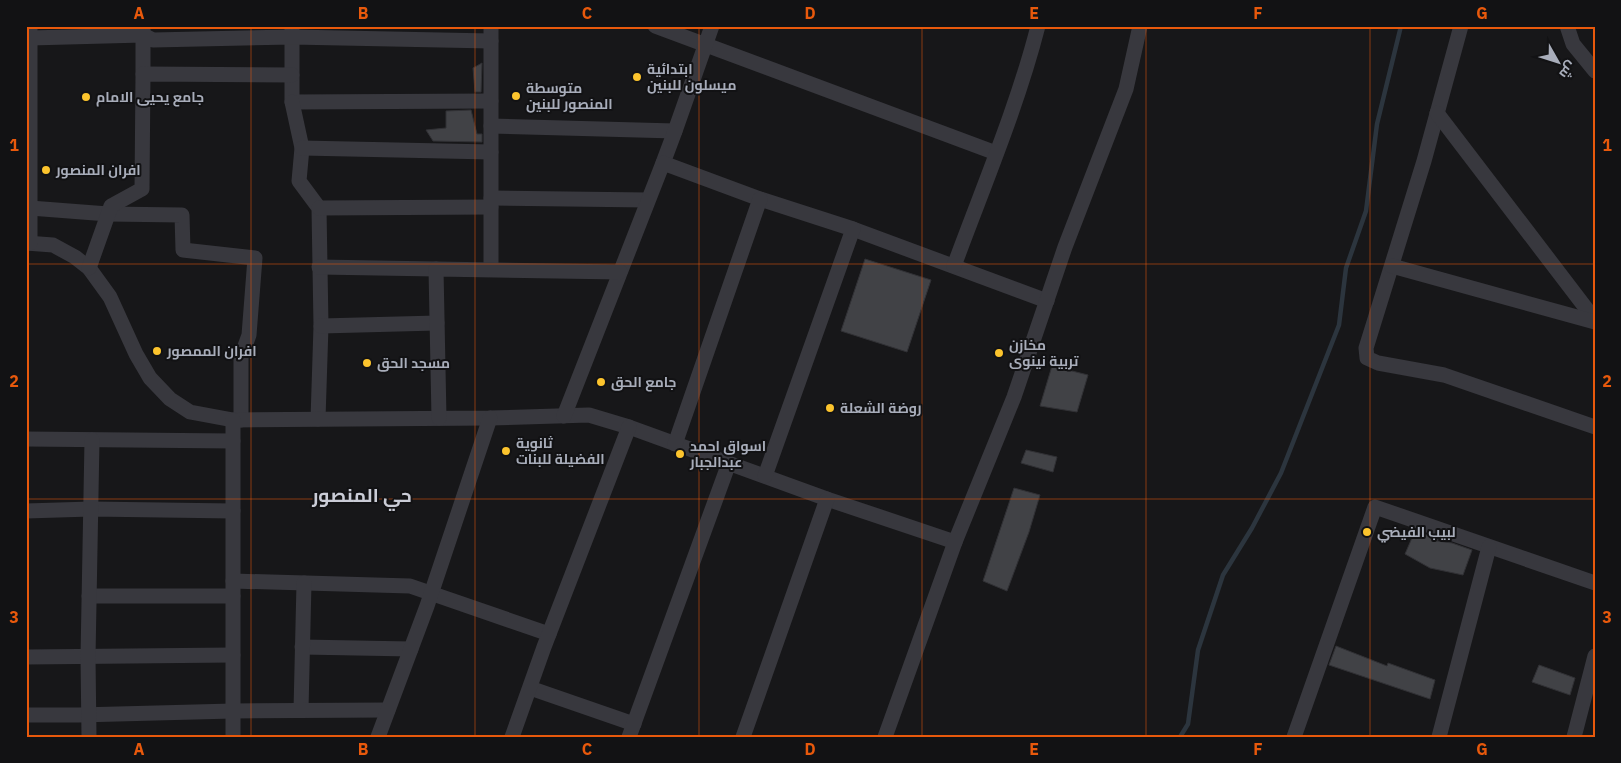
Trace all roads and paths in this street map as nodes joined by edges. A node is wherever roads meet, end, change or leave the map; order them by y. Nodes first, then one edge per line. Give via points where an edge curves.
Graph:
1 (655, 26) edge
2 (712, 26) edge
3 (1038, 26) edge
4 (1140, 26) edge
5 (1461, 26) edge
6 (1566, 26) edge
7 (143, 31) edge
8 (30, 32) edge
9 (292, 32) edge
10 (492, 34) edge
11 (705, 44) junction
12 (28, 55) edge
13 (1595, 71) edge
14 (143, 74) junction
15 (292, 75) junction
16 (491, 100) junction
17 (292, 102) junction
18 (1437, 113) junction
19 (491, 126) junction
20 (675, 132) junction
21 (302, 148) junction
22 (491, 152) junction
23 (996, 153) junction
24 (663, 163) junction
25 (760, 199) junction
26 (648, 200) junction
27 (491, 203) junction
28 (30, 208) junction
29 (319, 208) junction
30 (108, 214) junction
31 (852, 229) junction
32 (28, 243) edge
33 (954, 266) junction
34 (1392, 266) junction
35 (319, 267) junction
36 (89, 268) junction
37 (436, 268) junction
38 (490, 269) junction
39 (620, 272) junction
40 (1047, 301) junction
41 (1595, 321) edge
42 (437, 322) junction
43 (320, 326) junction
44 (564, 416) junction
45 (439, 418) junction
46 (490, 418) junction
47 (318, 419) junction
48 (237, 420) junction
49 (629, 427) junction
50 (1595, 427) edge
51 (26, 439) edge
52 (92, 440) junction
53 (233, 441) junction
54 (675, 444) junction
55 (729, 463) junction
56 (765, 476) junction
57 (827, 499) junction
58 (91, 509) junction
59 (26, 511) edge
60 (234, 511) junction
61 (955, 542) junction
62 (1489, 547) junction
63 (304, 583) junction
64 (1595, 583) edge
65 (233, 588) junction
66 (431, 592) junction
67 (90, 596) junction
68 (549, 634) junction
69 (302, 647) junction
70 (411, 649) junction
71 (233, 656) junction
72 (1595, 656) edge
73 (26, 657) edge
74 (88, 657) junction
75 (530, 688) junction
76 (301, 710) junction
77 (388, 710) junction
78 (233, 711) junction
79 (26, 715) edge
80 (89, 715) junction
81 (632, 730) edge
82 (89, 737) edge
83 (233, 737) edge
84 (378, 737) edge
85 (512, 737) edge
86 (742, 737) edge
87 (885, 737) edge
88 (1294, 737) edge
89 (1439, 737) edge
90 (1574, 737) edge

1 - 11 street
2 - 11 street
3 - 23 street via 1030,59
4 - 40 street via 1126,90
5 - 18 street
6 - 13 street via 1573,44
7 - 8 street
7 - 9 street via 152,40
7 - 14 street
8 - 12 street
9 - 10 street
9 - 15 street
10 - 16 street
11 - 20 street
11 - 23 street
12 - 28 street
14 - 15 street
14 - 30 street via 142,189 111,206
15 - 17 street
16 - 17 street
16 - 19 street
17 - 21 street
18 - 34 street
18 - 41 street
19 - 20 street
19 - 22 street
20 - 24 street
21 - 22 street
21 - 29 street via 299,181
22 - 27 street
23 - 33 street
24 - 25 street
24 - 26 street
25 - 31 street
25 - 54 street
26 - 27 street
26 - 39 street
27 - 29 street
27 - 38 street
28 - 30 street
28 - 32 street
29 - 35 street
30 - 36 street
30 - 48 street via 182,215 183,250 255,258 250,335 241,357
31 - 33 street
31 - 56 street
32 - 36 street via 53,245
33 - 40 street
34 - 41 street
34 - 50 street via 1366,348 1367,358 1378,363 1444,375
35 - 37 street
35 - 43 street
36 - 48 street via 110,297 150,378 170,399 190,412
37 - 38 street
37 - 42 street
38 - 39 street
39 - 44 street
40 - 61 street via 1014,397
42 - 43 street
42 - 45 street
43 - 47 street
44 - 46 street
44 - 49 street via 589,415
45 - 46 street
45 - 47 street
46 - 66 street
47 - 48 street
48 - 53 street
49 - 54 street
49 - 68 street
51 - 52 street
52 - 53 street
52 - 58 street
53 - 60 street
54 - 55 street
55 - 56 street
55 - 81 street
56 - 57 street
57 - 61 street
57 - 86 street
58 - 59 street
58 - 60 street
58 - 67 street
60 - 65 street
61 - 87 street
62 - 64 street
62 - 88 street via 1375,507
62 - 89 street
63 - 65 street
63 - 66 street via 410,586
63 - 69 street
65 - 67 street
65 - 71 street
66 - 68 street
66 - 70 street
67 - 74 street
68 - 75 street
69 - 70 street
69 - 76 street
70 - 77 street
71 - 74 street
71 - 78 street
72 - 90 street
73 - 74 street
74 - 80 street
75 - 81 street
75 - 85 street
76 - 77 street
76 - 78 street
77 - 84 street
78 - 80 street
78 - 83 street
79 - 80 street
80 - 82 street

